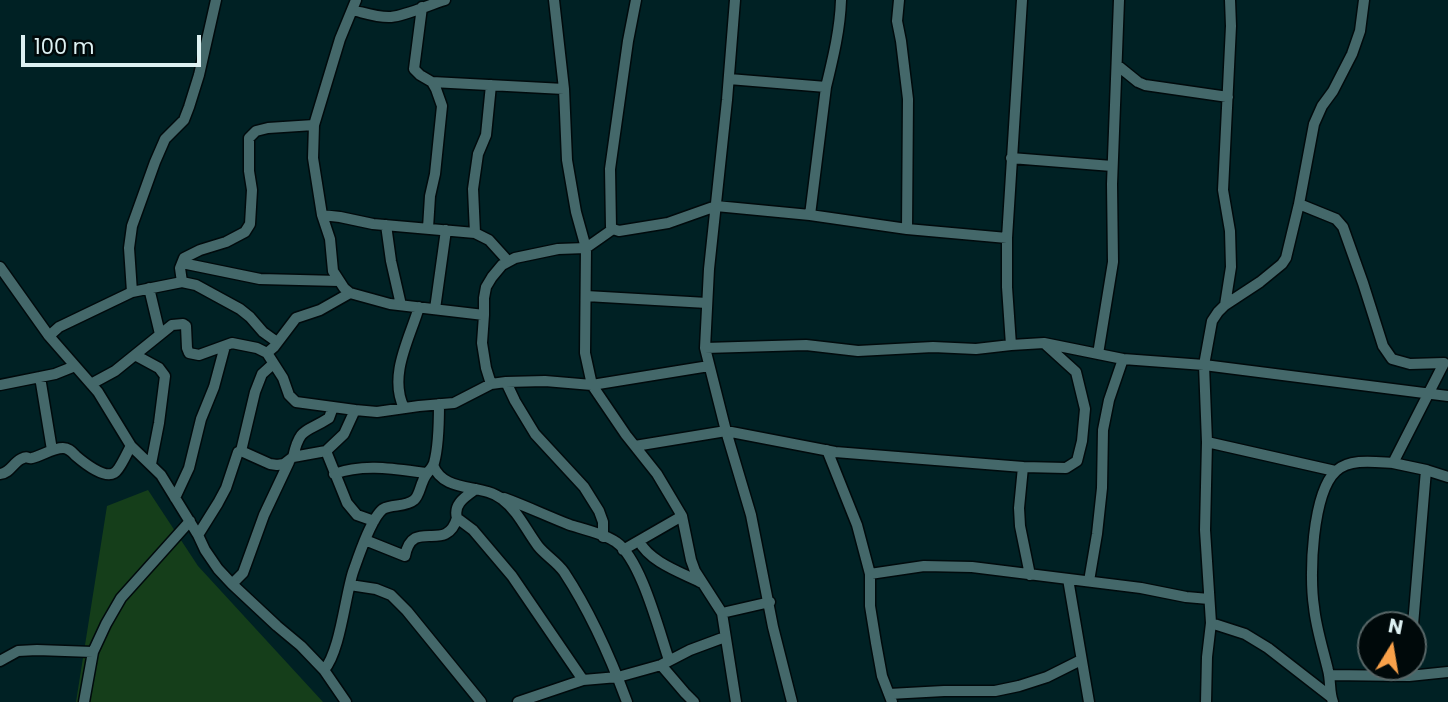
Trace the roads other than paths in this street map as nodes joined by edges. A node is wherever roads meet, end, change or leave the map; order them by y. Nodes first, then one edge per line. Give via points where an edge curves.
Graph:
1 (216, 0) edge
2 (445, 0) edge
3 (554, 0) edge
4 (636, 0) edge
5 (735, 0) edge
6 (841, 0) edge
7 (899, 0) edge
8 (1022, 0) edge
9 (1119, 0) edge
10 (1230, 0) edge
11 (1364, 0) edge
12 (425, 4) edge
13 (354, 5) edge
14 (1117, 65) junction
15 (729, 79) junction
16 (432, 82) junction
17 (491, 85) junction
18 (826, 87) junction
19 (564, 89) junction
20 (1228, 97) junction
21 (314, 125) junction
22 (1011, 158) junction
23 (1112, 166) junction
24 (1299, 204) junction
25 (716, 206) junction
26 (322, 215) junction
27 (810, 215) junction
28 (386, 225) junction
29 (428, 228) junction
30 (613, 229) junction
31 (907, 229) junction
32 (446, 230) junction
33 (475, 233) junction
34 (1007, 239) junction
35 (586, 248) junction
36 (508, 261) junction
37 (182, 263) junction
38 (0, 267) edge
39 (339, 281) junction
40 (181, 282) junction
41 (149, 288) junction
42 (132, 292) junction
43 (351, 293) junction
44 (586, 296) junction
45 (707, 303) junction
46 (401, 305) junction
47 (1225, 305) junction
48 (419, 307) junction
49 (435, 309) junction
50 (484, 315) junction
51 (160, 334) junction
52 (49, 336) junction
53 (277, 342) junction
54 (1044, 343) junction
55 (1011, 345) junction
56 (225, 346) junction
57 (705, 348) junction
58 (267, 353) junction
59 (1098, 354) junction
60 (135, 355) junction
61 (1123, 359) junction
62 (273, 364) junction
63 (1204, 365) junction
64 (75, 366) junction
65 (709, 366) junction
66 (40, 377) junction
67 (506, 383) junction
68 (92, 384) junction
69 (491, 384) junction
70 (0, 385) edge
71 (592, 385) junction
72 (1428, 394) junction
73 (1448, 396) edge
74 (439, 404) junction
75 (333, 407) junction
76 (404, 408) junction
77 (355, 410) junction
78 (726, 431) junction
79 (1207, 442) junction
80 (131, 446) junction
81 (635, 446) junction
82 (52, 450) junction
83 (827, 450) junction
84 (241, 451) junction
85 (326, 451) junction
86 (292, 458) junction
87 (1393, 463) junction
88 (151, 464) junction
89 (1023, 467) junction
90 (430, 469) junction
91 (1426, 470) junction
92 (1335, 471) junction
93 (0, 474) edge
94 (334, 474) junction
95 (1448, 477) edge
96 (476, 489) junction
97 (499, 496) junction
98 (175, 498) junction
99 (682, 516) junction
100 (457, 518) junction
101 (190, 521) junction
102 (374, 521) junction
103 (198, 535) junction
104 (603, 537) junction
105 (365, 540) junction
106 (639, 541) junction
107 (623, 550) junction
108 (870, 574) junction
109 (1030, 575) junction
110 (1068, 579) junction
111 (1089, 581) junction
112 (701, 582) junction
113 (232, 584) junction
114 (350, 585) junction
115 (1209, 599) junction
116 (770, 602) junction
117 (1414, 611) edge
118 (722, 613) junction
119 (1211, 623) junction
120 (725, 636) junction
121 (93, 652) junction
122 (0, 660) edge
123 (1081, 660) junction
124 (665, 663) junction
125 (324, 670) junction
126 (1427, 672) edge
127 (1448, 672) edge
128 (1357, 674) edge
129 (1329, 675) junction
130 (618, 677) junction
131 (583, 680) junction
132 (890, 698) edge
133 (1332, 699) edge
134 (84, 702) edge
135 (346, 702) edge
136 (481, 702) edge
137 (518, 702) edge
138 (627, 702) edge
139 (694, 702) edge
140 (736, 702) edge
141 (792, 702) edge
142 (1089, 702) edge
143 (1206, 702) edge

1 - 42 street via 190,107 165,139 132,226
2 - 12 street
3 - 19 street
4 - 30 street via 610,169
5 - 15 street
6 - 18 street
7 - 31 street via 897,21 908,100
8 - 22 street
9 - 14 street
10 - 20 street
11 - 24 street via 1352,54 1314,124
12 - 13 street via 391,17 369,15
12 - 16 street via 414,69
13 - 21 street
14 - 20 street via 1145,85
14 - 23 street
15 - 18 street
15 - 25 street
16 - 17 street
16 - 29 street via 442,112
17 - 19 street
17 - 33 street via 486,135 473,189
18 - 27 street
19 - 35 street via 567,160
20 - 47 street via 1223,190 1231,267
21 - 26 street via 313,158
21 - 37 street via 268,128 249,138 250,224 245,232 200,250
22 - 23 street
22 - 34 street
23 - 59 street via 1113,262
24 - 47 street via 1282,264
24 - 72 street via 1336,219 1343,227 1383,346 1392,359 1410,364 1444,363
25 - 27 street
25 - 30 street via 668,223
25 - 45 street
26 - 28 street
26 - 39 street
27 - 31 street
28 - 29 street
28 - 46 street
29 - 32 street
30 - 35 street
31 - 34 street
32 - 33 street
32 - 49 street
33 - 36 street via 489,240
34 - 55 street
35 - 36 street via 558,249
35 - 44 street
36 - 50 street via 486,287
37 - 39 street via 260,279
37 - 40 street
38 - 52 street
39 - 43 street
40 - 41 street
40 - 53 street via 196,285 240,309
41 - 42 street
41 - 51 street
42 - 52 street
43 - 46 street
43 - 53 street via 296,318
44 - 45 street
44 - 71 street via 585,353
45 - 57 street
46 - 48 street
47 - 63 street via 1212,321
48 - 49 street
48 - 76 street via 401,360
49 - 50 street
50 - 69 street via 482,343
51 - 56 street via 183,324 189,353 199,355
51 - 60 street
52 - 64 street
53 - 58 street
54 - 55 street
54 - 59 street
54 - 89 street via 1076,372 1085,409 1082,441 1077,461 1066,468
55 - 57 street via 858,351 806,345
56 - 58 street via 242,344
56 - 98 street via 189,468
57 - 65 street
58 - 62 street
59 - 61 street
60 - 68 street
60 - 88 street via 159,368 164,376
61 - 63 street
61 - 111 street via 1103,430 1102,488
62 - 75 street via 296,402
62 - 84 street via 262,374 255,392
63 - 72 street
63 - 79 street
64 - 66 street
64 - 68 street
65 - 71 street
65 - 78 street
66 - 70 street
66 - 82 street
67 - 69 street
67 - 71 street
67 - 104 street via 535,434 584,487 603,522
68 - 80 street
69 - 74 street via 454,403
71 - 81 street
72 - 73 street
72 - 87 street
74 - 76 street
74 - 90 street
75 - 77 street
75 - 86 street via 329,418 299,437
76 - 77 street
77 - 85 street via 344,434
78 - 81 street
78 - 83 street
78 - 116 street
79 - 92 street
79 - 115 street
80 - 82 street via 117,470 109,474 97,471 68,449
80 - 88 street
81 - 99 street
82 - 93 street via 22,459
83 - 89 street
83 - 108 street via 857,525
84 - 86 street via 270,464 284,464
84 - 103 street via 226,488
85 - 86 street
85 - 94 street
86 - 113 street via 243,573
87 - 91 street
87 - 92 street via 1356,462
88 - 98 street
89 - 109 street via 1020,526
90 - 94 street via 376,467
90 - 96 street via 444,480
90 - 102 street via 415,499 383,509
91 - 95 street
91 - 117 street
92 - 129 street via 1321,496 1314,529 1312,586
94 - 102 street via 347,503 357,514
96 - 97 street
96 - 100 street via 461,500
97 - 104 street
97 - 130 street via 562,569 594,622
98 - 101 street
99 - 106 street
99 - 112 street via 691,560
100 - 105 street via 449,533 412,540 405,556
100 - 131 street via 512,576
101 - 103 street
101 - 121 street via 121,598
102 - 105 street
103 - 113 street
104 - 107 street
105 - 114 street
106 - 107 street
106 - 112 street via 653,557
107 - 124 street via 638,571
108 - 109 street via 924,566
108 - 132 street via 870,606
109 - 110 street
110 - 111 street
110 - 123 street
111 - 115 street
112 - 118 street
113 - 125 street
114 - 125 street via 335,649
114 - 136 street via 391,595
115 - 119 street
116 - 118 street
116 - 141 street
118 - 120 street
119 - 133 street via 1245,634 1268,648
119 - 143 street
120 - 124 street
120 - 140 street
121 - 122 street via 18,651
121 - 134 street
123 - 132 street via 1047,677 995,691
123 - 142 street
124 - 130 street
124 - 139 street
125 - 135 street
126 - 127 street
128 - 129 street
129 - 133 street
130 - 131 street
130 - 138 street
131 - 137 street

